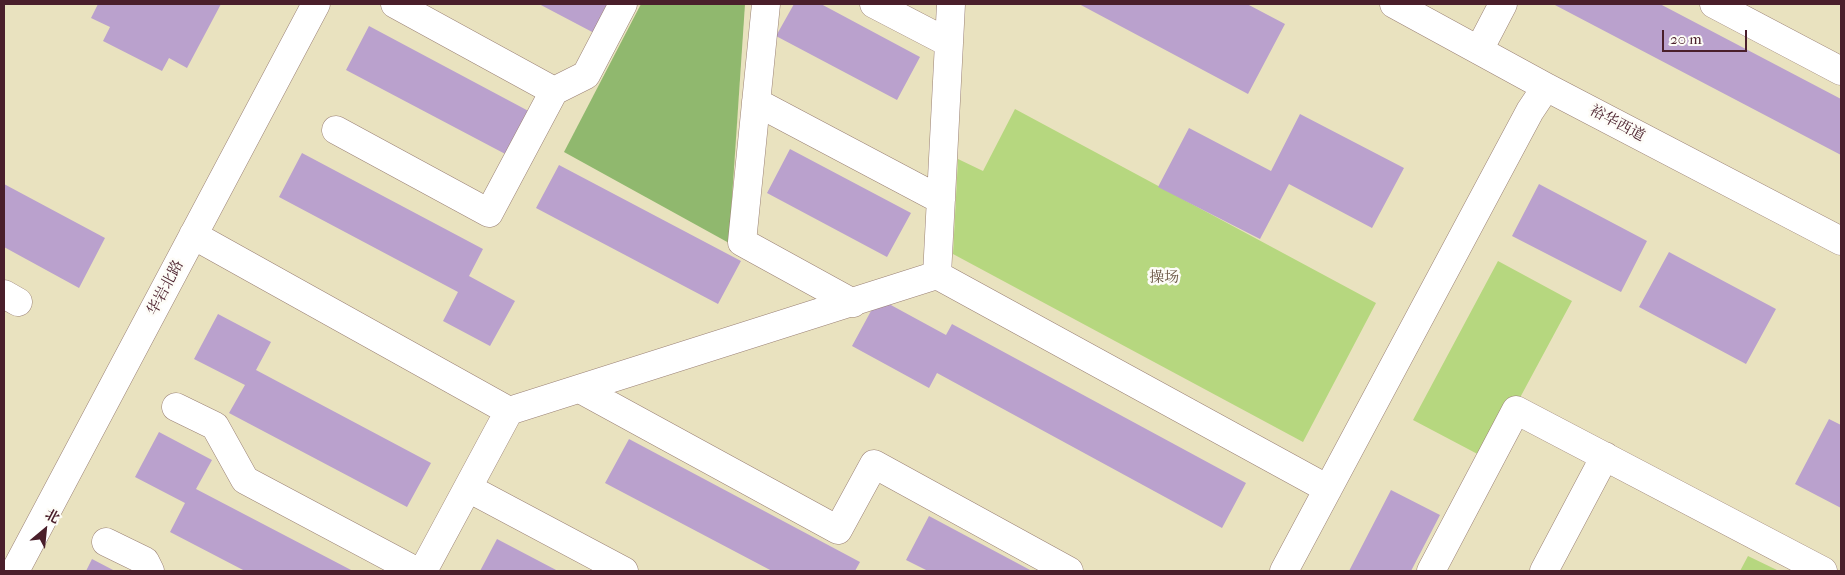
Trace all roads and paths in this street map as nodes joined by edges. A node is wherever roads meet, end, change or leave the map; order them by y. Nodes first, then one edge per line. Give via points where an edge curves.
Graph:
1 (316, 4) edge
2 (394, 4) edge
3 (623, 4) edge
4 (766, 4) edge
5 (874, 4) edge
6 (951, 4) edge
7 (1394, 4) edge
8 (1504, 4) edge
9 (1714, 4) edge
10 (949, 43) junction
11 (1479, 50) junction
12 (1841, 71) edge
13 (1546, 87) junction
14 (554, 91) junction
15 (756, 102) junction
16 (336, 130) dead end
17 (941, 200) junction
18 (194, 235) junction
19 (1841, 241) edge
20 (937, 275) junction
21 (853, 303) junction
22 (580, 389) junction
23 (176, 406) dead end
24 (509, 411) junction
25 (1605, 456) junction
26 (468, 488) junction
27 (1328, 489) junction
28 (106, 542) dead end
29 (15, 571) edge
30 (150, 571) edge
31 (416, 571) edge
32 (423, 571) edge
33 (624, 571) edge
34 (1069, 571) edge
35 (1284, 571) edge
36 (1430, 571) edge
37 (1544, 571) edge
38 (1822, 571) edge

1 - 18 street, 华岩北路
2 - 14 street
3 - 14 street via 586,75
4 - 15 street
5 - 10 street
6 - 10 street
7 - 11 street, 裕华西道
8 - 11 street
9 - 12 street
10 - 17 street
11 - 13 street, 裕华西道
13 - 19 street, 裕华西道
13 - 27 street via 1530,111
14 - 16 street via 489,213
15 - 17 street
15 - 21 street via 742,242
17 - 20 street
18 - 24 street
18 - 29 street, 华岩北路
20 - 21 street
20 - 27 street
21 - 22 street
22 - 24 street
22 - 34 street via 838,530 874,464
23 - 31 street via 215,426 245,480
24 - 26 street
25 - 36 street via 1516,410
25 - 37 street
25 - 38 street
26 - 32 street
26 - 33 street
27 - 35 street
28 - 30 street via 145,561

